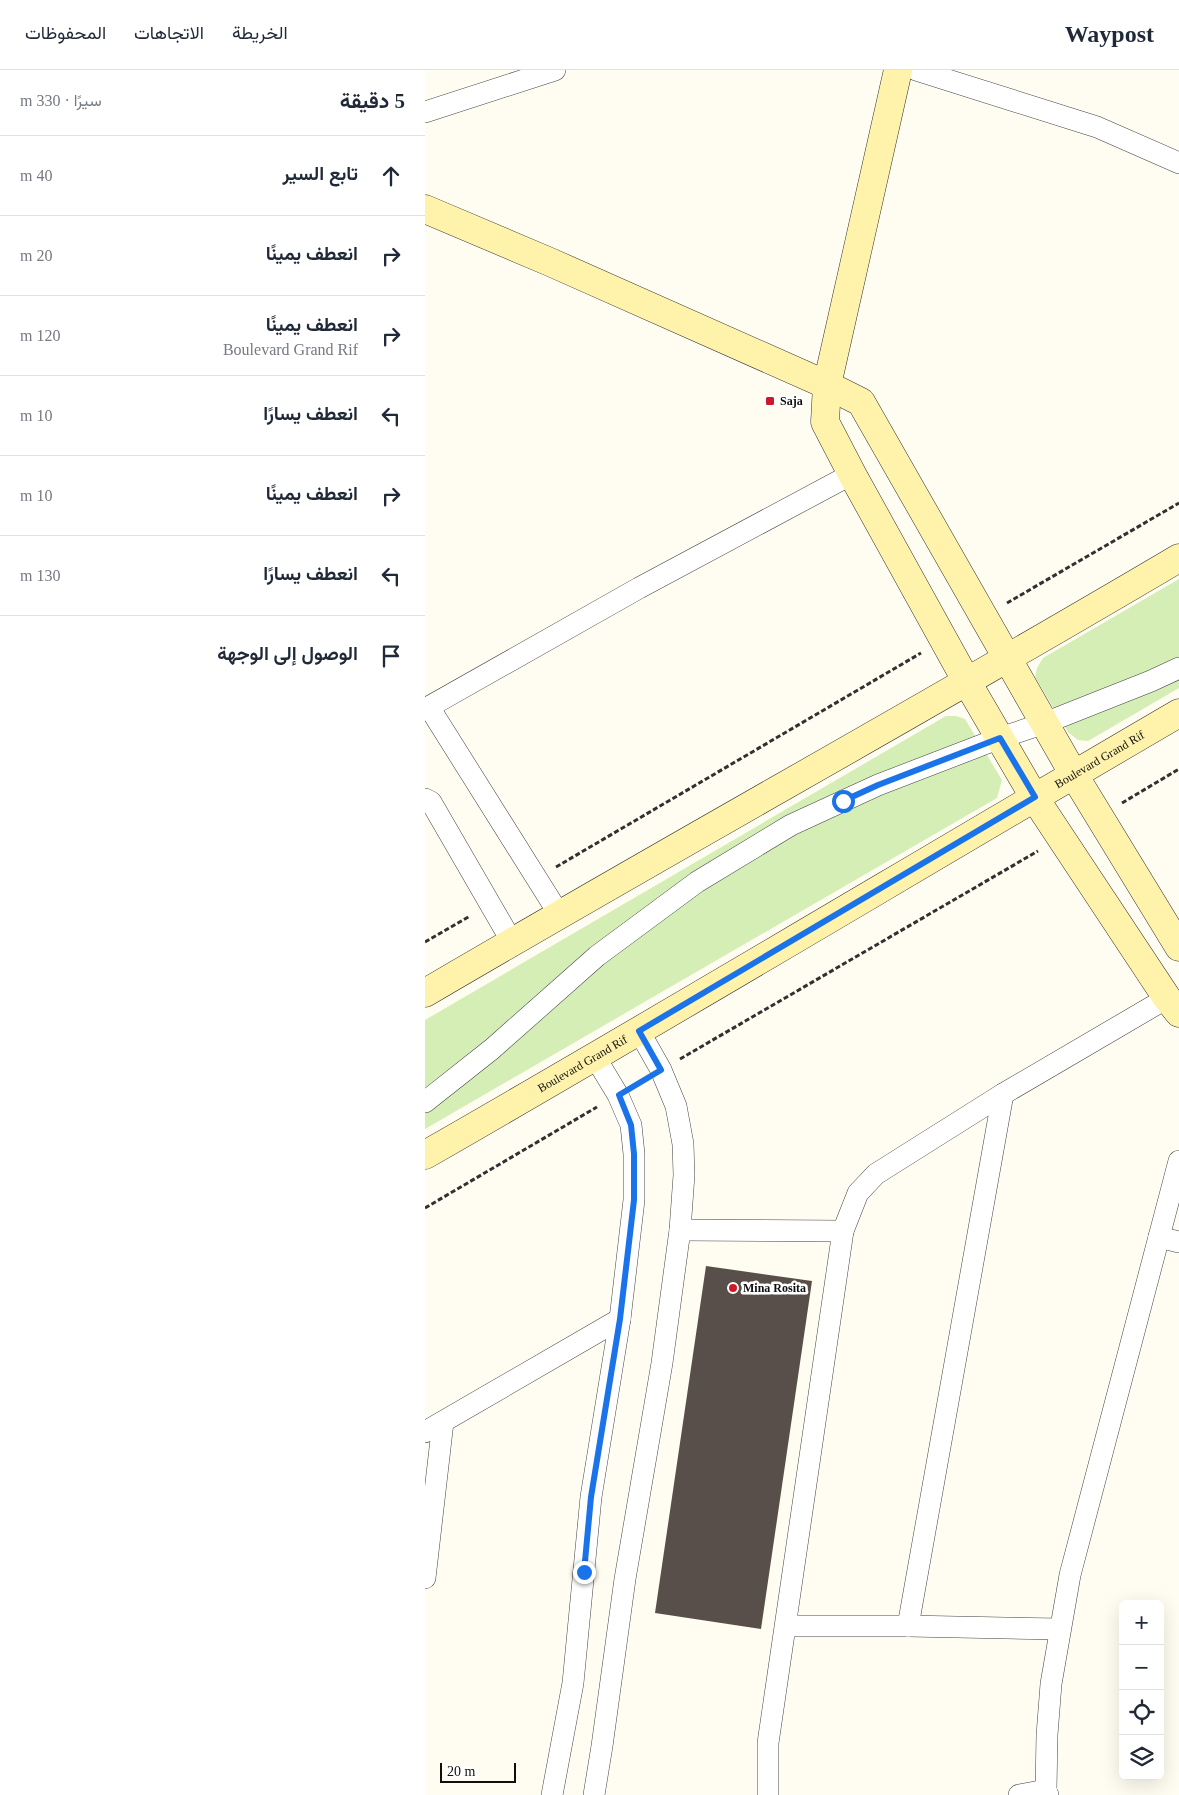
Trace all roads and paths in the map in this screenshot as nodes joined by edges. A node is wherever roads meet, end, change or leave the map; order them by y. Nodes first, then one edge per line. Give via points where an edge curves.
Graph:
1 (555, 70) edge
2 (898, 70) edge
3 (916, 70) edge
4 (425, 112) edge
5 (1179, 164) edge
6 (425, 209) edge
7 (827, 385) junction
8 (851, 474) junction
9 (1179, 503) edge
10 (1179, 558) edge
11 (984, 617) junction
12 (943, 640) junction
13 (1009, 659) junction
14 (1179, 668) edge
15 (967, 682) junction
16 (427, 708) edge
17 (1179, 713) edge
18 (1045, 723) junction
19 (1000, 738) junction
20 (1179, 769) edge
21 (1074, 775) junction
22 (1035, 797) junction
23 (425, 799) edge
24 (1099, 816) junction
25 (1062, 838) junction
26 (536, 878) junction
27 (490, 904) junction
28 (559, 914) junction
29 (425, 942) edge
30 (512, 942) junction
31 (1179, 947) edge
32 (425, 993) edge
33 (1173, 1005) edge
34 (639, 1031) junction
35 (595, 1057) junction
36 (661, 1070) junction
37 (1003, 1094) junction
38 (619, 1095) junction
39 (425, 1102) edge
40 (425, 1155) edge
41 (1179, 1161) edge
42 (425, 1208) edge
43 (680, 1230) junction
44 (843, 1231) junction
45 (1169, 1240) edge
46 (620, 1319) junction
47 (434, 1427) edge
48 (425, 1578) edge
49 (786, 1626) junction
50 (908, 1626) junction
51 (1059, 1629) junction
52 (1047, 1792) edge
53 (552, 1795) edge
54 (594, 1795) edge
55 (768, 1795) edge
56 (1019, 1795) edge

1 - 4 street
2 - 7 street
3 - 5 street via 1097,127
6 - 7 street
7 - 8 street via 825,422
7 - 11 street via 861,402
8 - 12 street
8 - 16 street via 639,588
9 - 11 path
10 - 13 street
11 - 13 street
12 - 15 street
12 - 26 path
13 - 15 street
13 - 18 street
14 - 18 street
15 - 19 street
15 - 28 street
16 - 26 street
17 - 21 street, Boulevard Grand Rif
18 - 19 street
18 - 21 street
19 - 22 street
19 - 39 street via 878,785 791,825 697,882 597,956 492,1049
20 - 24 path
21 - 22 street, Boulevard Grand Rif
21 - 24 street
22 - 25 street
22 - 34 street, Boulevard Grand Rif
23 - 27 street via 431,802
24 - 31 street
25 - 33 street
25 - 36 path
26 - 28 street
27 - 29 path
27 - 30 street
28 - 30 street
30 - 32 street
33 - 37 street
34 - 35 street, Boulevard Grand Rif
34 - 36 street
35 - 38 street
35 - 40 street, Boulevard Grand Rif
36 - 43 street via 676,1106 683,1144
37 - 44 street via 876,1174 859,1193
37 - 50 street
38 - 42 path
38 - 46 street via 631,1125 634,1154 634,1200
41 - 45 street
43 - 44 street
43 - 54 street
44 - 49 street
45 - 51 street via 1070,1574
46 - 47 street
46 - 53 street via 591,1497 573,1683
47 - 48 street
49 - 50 street
49 - 55 street via 768,1743
50 - 51 street
51 - 52 street via 1047,1735
52 - 56 street

